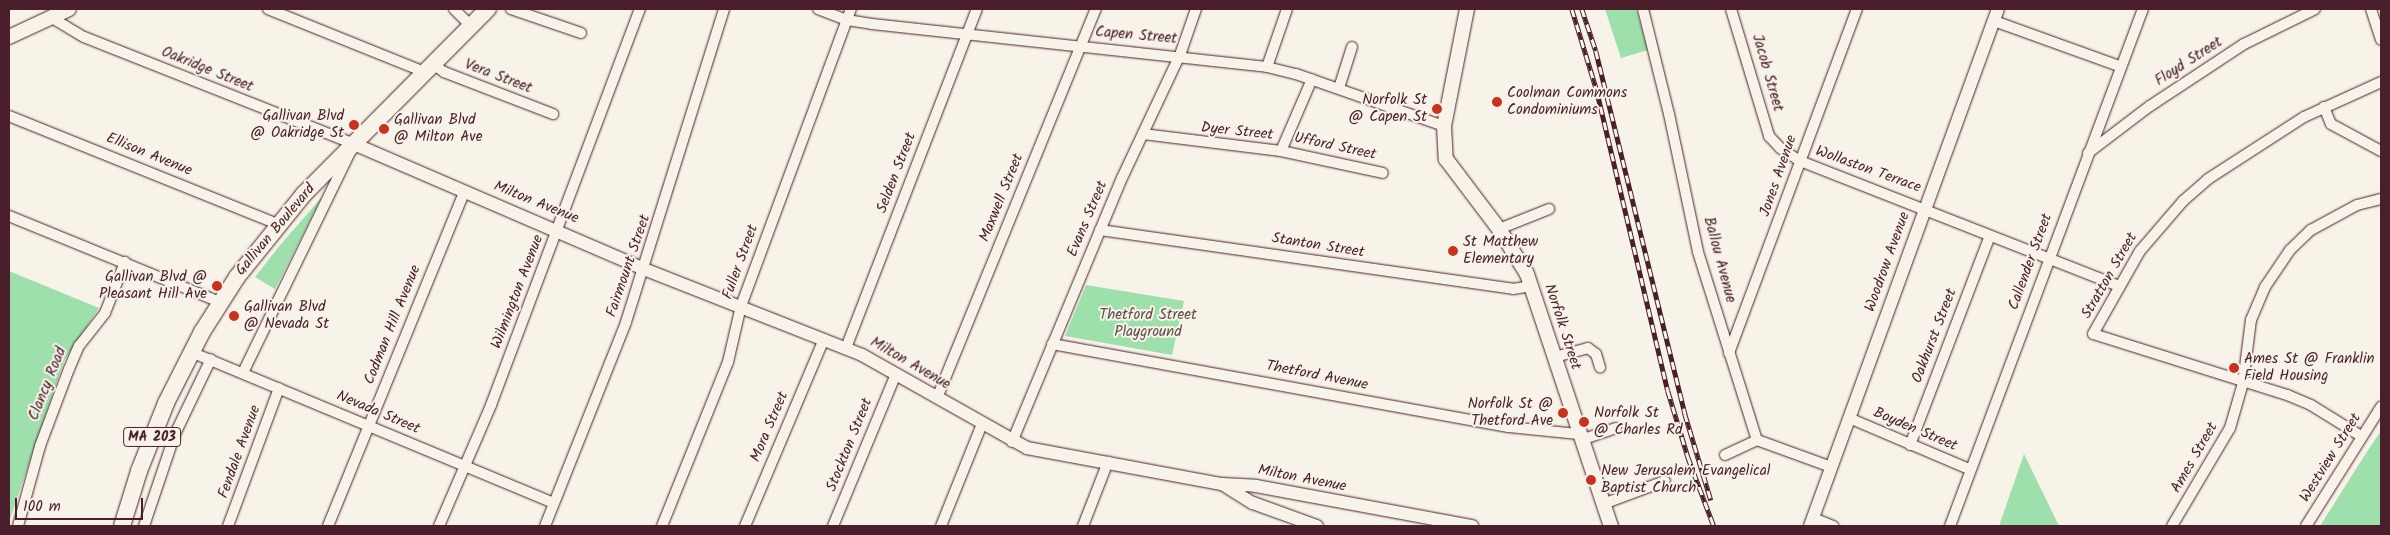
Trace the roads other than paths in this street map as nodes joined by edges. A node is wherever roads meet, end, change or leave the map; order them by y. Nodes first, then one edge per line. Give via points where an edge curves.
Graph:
1 (69, 9) edge
2 (268, 9) edge
3 (454, 9) edge
4 (488, 9) edge
5 (511, 9) edge
6 (640, 9) edge
7 (724, 9) edge
8 (818, 9) edge
9 (851, 9) edge
10 (977, 9) edge
11 (1096, 9) edge
12 (1196, 9) edge
13 (1287, 9) edge
14 (1467, 9) edge
15 (1643, 9) edge
16 (1731, 9) edge
17 (1857, 9) edge
18 (2143, 9) edge
19 (2315, 9) edge
20 (2371, 9) edge
21 (1996, 15) edge
22 (52, 18) junction
23 (847, 20) junction
24 (471, 26) junction
25 (582, 33) dead end
26 (967, 34) junction
27 (9, 37) edge
28 (2381, 39) edge
29 (1080, 46) junction
30 (1352, 47) dead end
31 (1180, 55) junction
32 (2119, 66) junction
33 (1267, 67) junction
34 (429, 68) junction
35 (1312, 79) junction
36 (2381, 82) edge
37 (1338, 88) junction
38 (2324, 107) junction
39 (553, 114) dead end
40 (9, 116) edge
41 (1444, 126) junction
42 (1143, 134) junction
43 (354, 144) junction
44 (1281, 151) junction
45 (2381, 152) edge
46 (2087, 154) junction
47 (1800, 161) junction
48 (1383, 173) dead end
49 (464, 192) junction
50 (2381, 199) edge
51 (1925, 208) junction
52 (1548, 209) dead end
53 (9, 216) edge
54 (278, 224) junction
55 (1499, 229) junction
56 (1100, 230) junction
57 (557, 231) junction
58 (1988, 238) junction
59 (2049, 260) junction
60 (125, 262) junction
61 (644, 268) junction
62 (1532, 286) junction
63 (2119, 286) junction
64 (220, 302) junction
65 (741, 306) junction
66 (824, 339) junction
67 (1052, 344) junction
68 (846, 348) junction
69 (191, 352) junction
70 (1730, 353) junction
71 (1555, 357) junction
72 (211, 359) junction
73 (1600, 367) dead end
74 (243, 373) junction
75 (896, 374) junction
76 (2243, 383) junction
77 (279, 388) junction
78 (937, 398) junction
79 (2381, 407) edge
80 (1849, 418) junction
81 (982, 424) junction
82 (370, 425) junction
83 (1616, 428) dead end
84 (2361, 436) junction
85 (1580, 437) junction
86 (1757, 440) junction
87 (1012, 442) junction
88 (1910, 445) junction
89 (1725, 454) dead end
90 (1108, 462) junction
91 (1831, 467) junction
92 (467, 468) junction
93 (1969, 469) junction
94 (1665, 481) dead end
95 (1222, 484) junction
96 (1256, 486) junction
97 (1279, 490) junction
98 (553, 502) junction
99 (1253, 503) junction
100 (1603, 504) junction
101 (1273, 510) junction
102 (1811, 522) edge
103 (18, 526) edge
104 (122, 526) edge
105 (144, 526) edge
106 (228, 526) edge
107 (328, 526) edge
108 (439, 526) edge
109 (545, 526) edge
110 (662, 526) edge
111 (745, 526) edge
112 (833, 526) edge
113 (941, 526) edge
114 (1083, 526) edge
115 (1317, 526) edge
116 (1472, 526) edge
117 (1611, 526) edge
118 (1833, 526) edge
119 (1950, 526) edge
120 (2172, 526) edge
121 (2306, 526) edge

1 - 22 main road
2 - 34 street, Vera Street
3 - 24 street
4 - 24 highway, Gallivan Boulevard / MA 203
5 - 25 street
6 - 57 street, Wilmington Avenue
7 - 61 street, Fairmount Street
8 - 23 street, Capen Street
9 - 23 street, Fuller Street
10 - 26 street, Selden Street
11 - 29 street, Maxwell Street
12 - 31 street, Evans Street
13 - 33 street
14 - 41 main road, Norfolk Street
15 - 70 street, Ballou Avenue via 1698,252
16 - 47 street, Jacob Street via 1769,136
17 - 47 street, Jones Avenue
18 - 32 street, Callender Street
19 - 46 street, Floyd Street via 2244,44 2150,106
20 - 28 street
21 - 32 street
21 - 51 street, Woodrow Avenue
22 - 27 main road
22 - 43 street, Oakridge Street via 84,37
23 - 26 street, Capen Street
23 - 65 street, Fuller Street
24 - 34 highway, Gallivan Boulevard / MA 203
26 - 29 street, Capen Street
26 - 68 street, Selden Street
29 - 31 street, Capen Street
29 - 78 street, Maxwell Street
30 - 37 street
31 - 33 street, Capen Street
31 - 42 street, Evans Street
32 - 46 street, Callender Street
33 - 35 street, Capen Street
34 - 39 street, Vera Street
34 - 43 highway, Gallivan Boulevard / MA 203
35 - 37 street, Capen Street
35 - 44 street, Dyer Street
36 - 38 street, Stratton Street
37 - 41 street, Capen Street
38 - 45 street via 2331,124
38 - 63 street, Stratton Street via 2241,156 2182,200 2148,240
40 - 54 street, Ellison Avenue
41 - 55 main road, Norfolk Street via 1446,159
42 - 44 street, Dyer Street
42 - 56 street, Evans Street
43 - 49 street, Milton Avenue
43 - 54 highway, Gallivan Boulevard / MA 203
43 - 74 street
44 - 48 street, Ufford Street
46 - 59 street, Callender Street
47 - 51 street, Wollaston Terrace
47 - 70 street, Jones Avenue
49 - 57 street, Milton Avenue
49 - 82 street, Codman Hill Avenue
50 - 76 street, Ames Street via 2357,205 2311,230 2290,250 2265,287 2251,320
51 - 58 street, Wollaston Terrace via 1940,218
51 - 80 street, Woodrow Avenue
52 - 55 street
53 - 60 street
54 - 64 highway, Gallivan Boulevard / MA 203
55 - 62 main road, Norfolk Street via 1519,258
56 - 62 street, Stanton Street via 1504,288
56 - 67 street, Evans Street
57 - 61 street, Milton Avenue
57 - 92 street, Wilmington Avenue
58 - 59 street, Wollaston Terrace
58 - 88 street, Oakhurst Street
59 - 63 street, Wollaston Terrace
59 - 93 street, Callender Street
60 - 64 street
60 - 103 street, Clancy Road via 105,312 79,346 69,369 40,446
61 - 65 street, Milton Avenue
61 - 98 street, Fairmount Street
62 - 71 main road, Norfolk Street
63 - 76 street, Stratton Street via 2093,334
64 - 69 highway, Gallivan Boulevard / MA 203
65 - 66 street, Milton Avenue
65 - 110 street, Fuller Street via 728,362
66 - 68 street, Milton Avenue
66 - 111 street, Mora Street
67 - 85 street, Thetford Avenue
67 - 87 street, Evans Street
68 - 75 street, Milton Avenue
69 - 72 street, Nevada Street
69 - 104 highway, Gallivan Boulevard / MA 203 via 153,434
70 - 86 street, Ballou Avenue
71 - 73 street via 1588,348 1596,354
71 - 85 main road, Norfolk Street
72 - 74 street, Nevada Street
72 - 105 street via 175,434
74 - 77 street, Nevada Street
75 - 78 street, Milton Avenue
75 - 112 street, Stockton Street
76 - 84 street via 2311,405
76 - 120 street, Ames Street via 2225,438
77 - 82 street, Nevada Street
77 - 106 street, Fendale Avenue
78 - 81 street, Milton Avenue
79 - 84 street, Westview Street
80 - 88 street, Boyden Street
80 - 91 street, Woodrow Avenue
81 - 87 street, Milton Avenue
81 - 113 street
82 - 92 street, Nevada Street
82 - 107 street, Codman Hill Avenue
83 - 85 street
84 - 121 street, Westview Street
85 - 100 main road, Norfolk Street
86 - 89 street
86 - 91 street
87 - 90 street, Milton Avenue
88 - 93 street, Boyden Street
90 - 95 street, Milton Avenue
90 - 114 street
91 - 102 street, Woodrow Avenue
92 - 98 street, Nevada Street
92 - 108 street, Wilmington Avenue
93 - 119 street, Callender Street
94 - 100 street
95 - 96 street, Milton Avenue
95 - 99 street
96 - 97 street, Milton Avenue
96 - 99 street via 1249,494
97 - 101 street via 1282,503
97 - 116 street, Milton Avenue
98 - 109 street, Fairmount Street
99 - 101 street
100 - 117 main road, Norfolk Street
101 - 115 street
102 - 118 street

